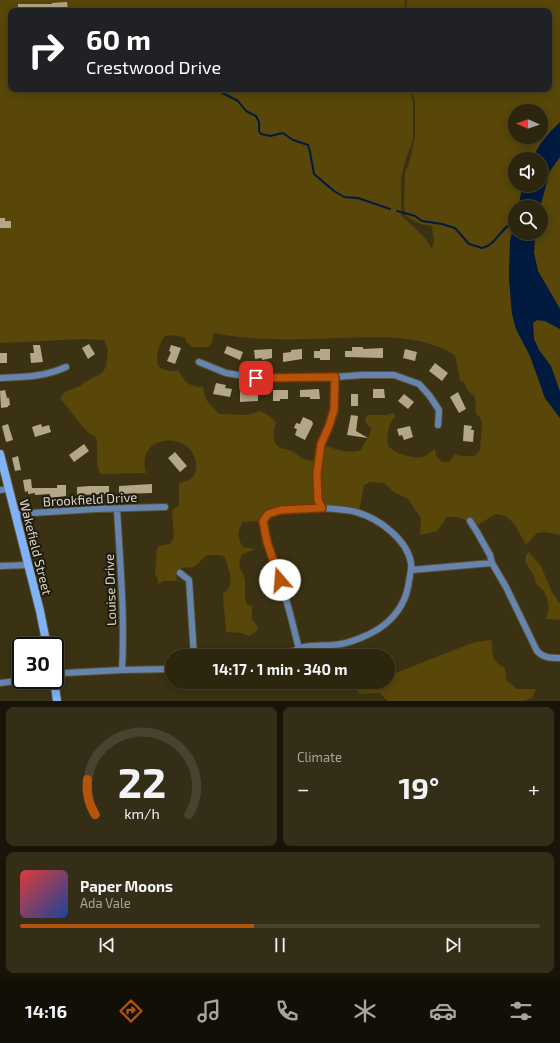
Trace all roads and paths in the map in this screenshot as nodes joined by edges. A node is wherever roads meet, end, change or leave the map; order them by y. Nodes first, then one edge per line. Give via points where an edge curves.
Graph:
1 (198, 362) dead end
2 (66, 367) dead end
3 (335, 377) junction
4 (0, 378) edge
5 (438, 425) dead end
6 (0, 454) edge
7 (9, 489) junction
8 (0, 490) edge
9 (165, 507) dead end
10 (322, 508) junction
11 (117, 509) junction
12 (16, 514) junction
13 (470, 521) dead end
14 (492, 562) junction
15 (28, 565) junction
16 (0, 566) edge
17 (411, 570) junction
18 (180, 573) dead end
19 (45, 637) edge
20 (194, 649) edge
21 (299, 649) joint
22 (560, 658) edge
23 (165, 669) edge
24 (122, 670) junction
25 (64, 673) edge
26 (12, 682) edge
27 (0, 683) edge
28 (55, 689) edge
29 (57, 701) edge

1 - 3 street via 226,373 256,378
2 - 4 street via 52,374
3 - 5 street via 394,375 419,384 439,410
3 - 10 street via 334,410 321,444 317,474 318,500
6 - 7 street, Wakefield Street
7 - 8 street
7 - 12 street, Wakefield Street
9 - 11 street, Brookfield Drive
10 - 17 street via 356,512 386,527 396,536 408,554
10 - 21 street via 287,509 270,513 263,521
11 - 12 street, Brookfield Drive
11 - 24 street, Louise Drive
12 - 15 street, Wakefield Street
13 - 14 street
14 - 17 street
14 - 22 street via 537,651 544,657
15 - 16 street
15 - 19 street, Wakefield Street
17 - 21 street via 405,598 391,618 374,632 341,644
18 - 20 street via 189,580
23 - 24 street
24 - 25 street
26 - 27 street
28 - 29 street

